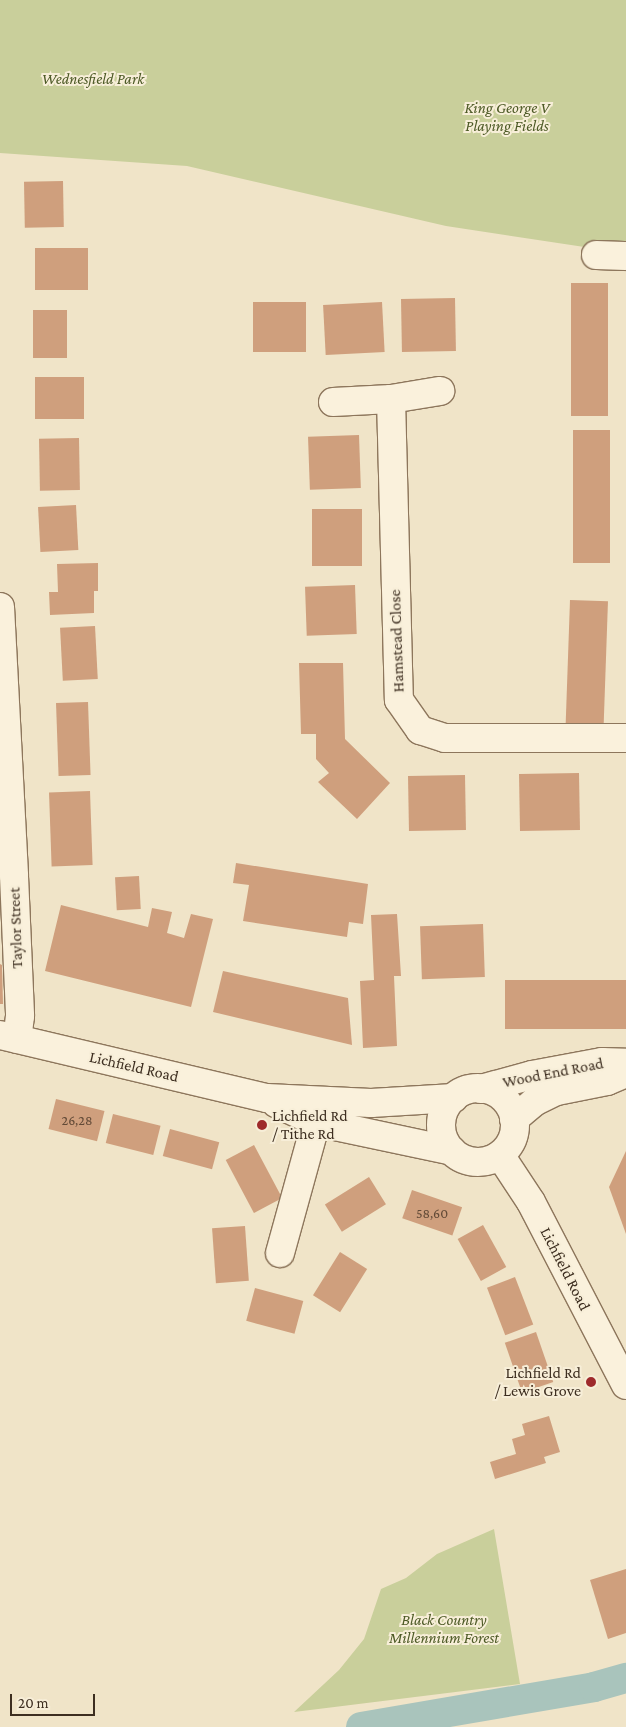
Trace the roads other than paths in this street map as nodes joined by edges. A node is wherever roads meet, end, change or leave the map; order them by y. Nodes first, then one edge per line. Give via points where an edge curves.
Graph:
1 (596, 255) dead end
2 (626, 256) edge
3 (440, 391) dead end
4 (390, 399) junction
5 (333, 402) dead end
6 (0, 607) edge
7 (626, 738) edge
8 (8, 1037) edge
9 (626, 1063) edge
10 (626, 1073) edge
11 (481, 1089) junction
12 (267, 1098) junction
13 (454, 1098) junction
14 (514, 1119) junction
15 (316, 1122) junction
16 (452, 1151) junction
17 (500, 1155) junction
18 (280, 1253) dead end
19 (626, 1386) edge

1 - 2 street
3 - 4 street
4 - 5 street
4 - 7 street, Hamstead Close via 399,700 420,730 445,738
6 - 8 street, Taylor Street via 20,1016
8 - 12 street, Lichfield Road
9 - 11 street, Wood End Road via 593,1064 532,1075
10 - 14 street, Wood End Road via 607,1081 557,1091 534,1102
11 - 13 street via 470,1089
11 - 14 street via 502,1097
12 - 13 street, Lichfield Road via 371,1103
12 - 15 street, Lichfield Road
13 - 16 street via 442,1119 445,1141
14 - 17 street via 512,1139
15 - 16 street, Lichfield Road
15 - 18 street
16 - 17 street via 471,1161 482,1162
17 - 19 street, Lichfield Road via 531,1202

